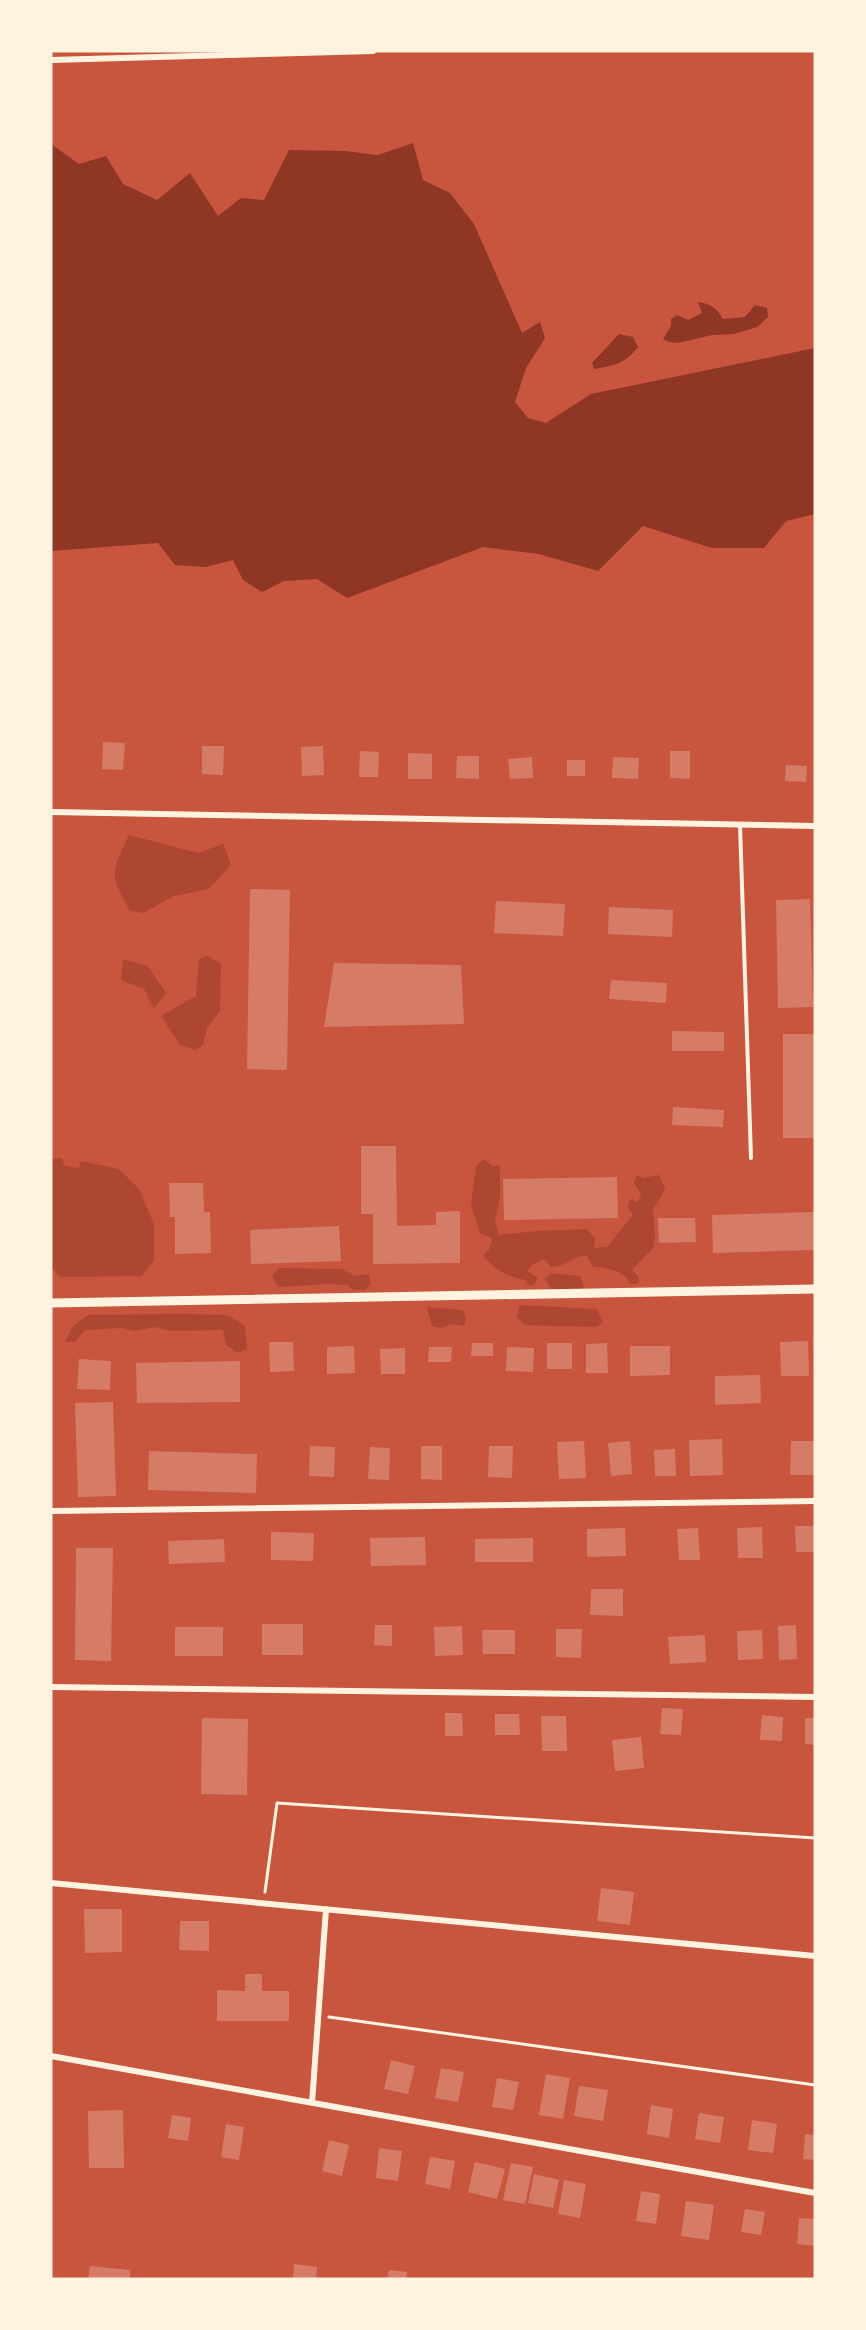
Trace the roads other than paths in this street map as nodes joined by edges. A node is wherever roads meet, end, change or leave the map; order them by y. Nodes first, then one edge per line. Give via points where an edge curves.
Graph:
1 (373, 51) edge
2 (51, 60) edge
3 (51, 812) edge
4 (740, 825) junction
5 (815, 826) edge
6 (751, 1158) dead end
7 (815, 1289) edge
8 (51, 1303) edge
9 (815, 1501) edge
10 (51, 1511) edge
11 (51, 1687) edge
12 (815, 1697) edge
13 (51, 1883) edge
14 (326, 1909) junction
15 (815, 1956) edge
16 (51, 2056) edge
17 (312, 2103) junction
18 (815, 2193) edge

1 - 2 street
3 - 4 street
4 - 5 street
4 - 6 lane
7 - 8 street
9 - 10 street
11 - 12 street
13 - 14 street
14 - 15 street
14 - 17 street
16 - 17 street
17 - 18 street

